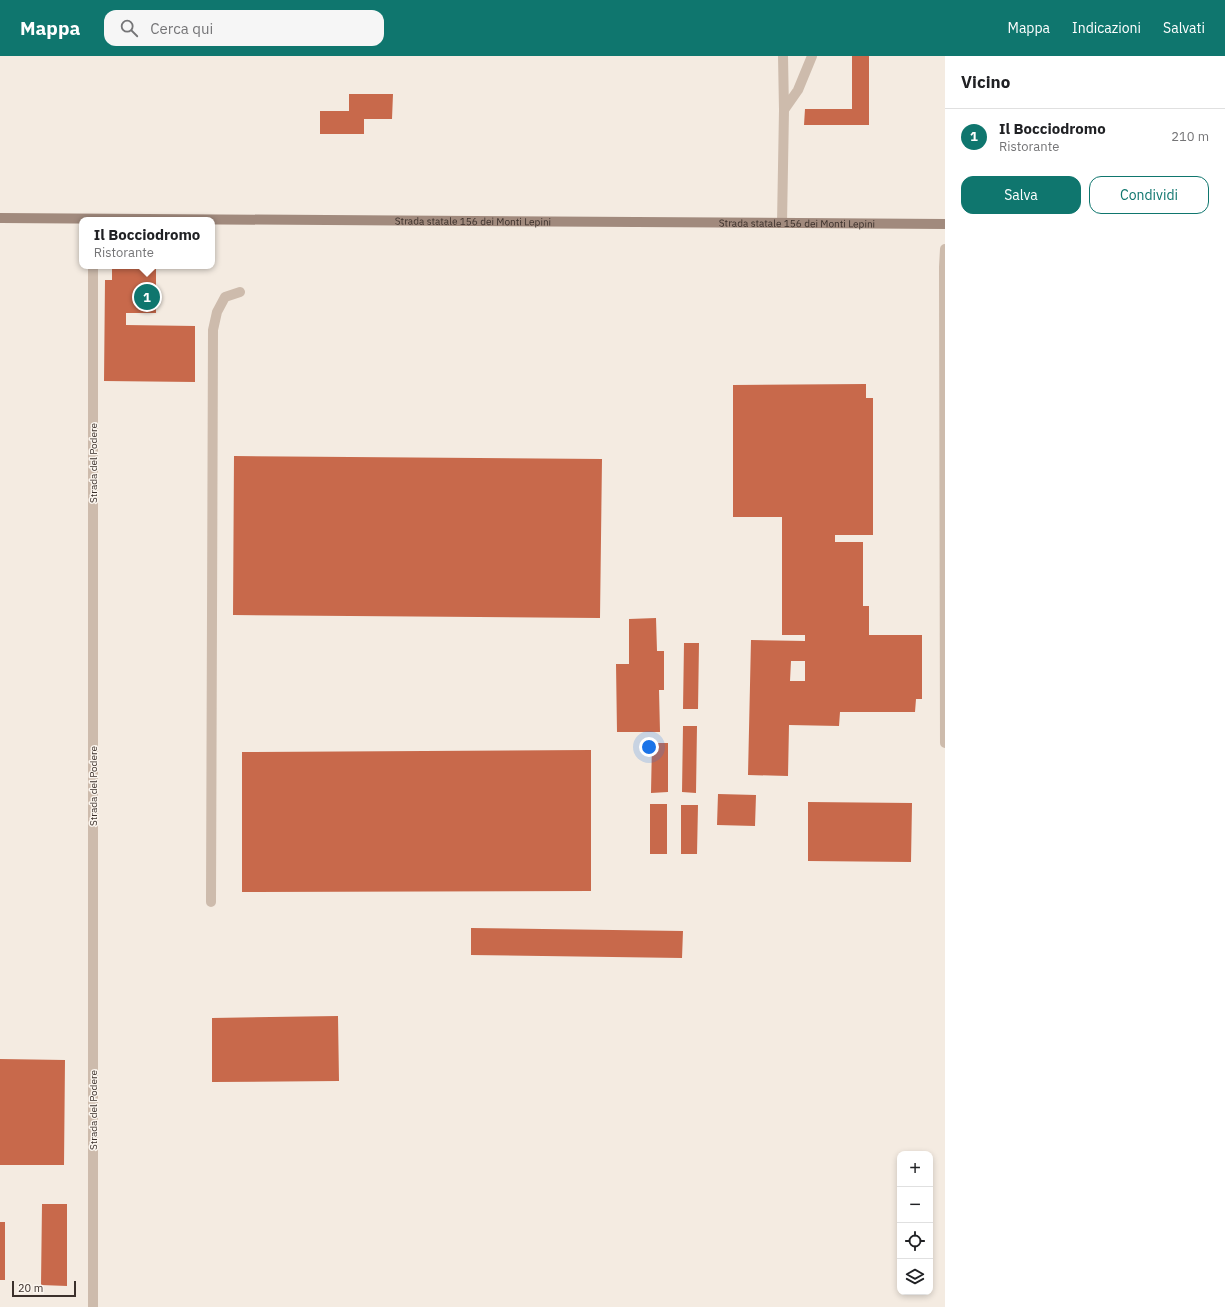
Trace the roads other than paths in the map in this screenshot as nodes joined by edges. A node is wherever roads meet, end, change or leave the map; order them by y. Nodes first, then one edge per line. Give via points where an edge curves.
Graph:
1 (783, 56) edge
2 (812, 56) edge
3 (784, 110) junction
4 (0, 218) edge
5 (79, 219) edge
6 (215, 220) edge
7 (782, 222) junction
8 (945, 224) edge
9 (945, 249) edge
10 (93, 269) edge
11 (240, 292) dead end
12 (945, 743) edge
13 (211, 902) dead end
14 (93, 1307) edge

1 - 3 street
2 - 3 street via 798,90
3 - 7 street
4 - 5 main road, Strada statale 156 dei Monti Lepini
6 - 7 main road, Strada statale 156 dei Monti Lepini
7 - 8 main road, Strada statale 156 dei Monti Lepini
9 - 12 street
10 - 14 street, Strada del Podere
11 - 13 street via 225,297 217,312 213,330

